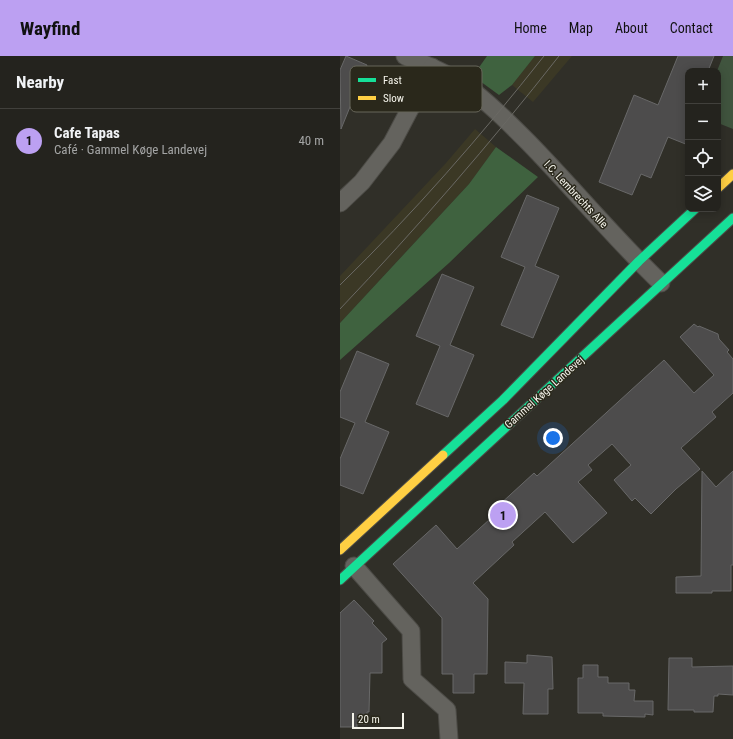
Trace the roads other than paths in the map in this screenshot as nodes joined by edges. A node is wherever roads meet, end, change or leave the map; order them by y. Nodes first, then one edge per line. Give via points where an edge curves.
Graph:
1 (405, 56) edge
2 (430, 66) edge
3 (482, 99) edge
4 (408, 112) edge
5 (733, 174) edge
6 (721, 185) edge
7 (340, 203) edge
8 (692, 212) edge
9 (733, 218) edge
10 (638, 261) junction
11 (662, 283) junction
12 (340, 550) edge
13 (354, 566) junction
14 (340, 580) edge
15 (449, 739) edge

1 - 2 street, I.C. Lembrechts Alle
3 - 10 street, I.C. Lembrechts Alle via 546,161
4 - 7 street via 392,143 362,182
5 - 6 main road
8 - 10 main road, Gammel Køge Landevej
9 - 11 main road, Gammel Køge Landevej
10 - 11 street, I.C. Lembrechts Alle
10 - 12 main road, Gammel Køge Landevej via 502,400
11 - 13 main road, Gammel Køge Landevej
13 - 14 main road, Gammel Køge Landevej
13 - 15 street via 411,630 412,679 447,710

